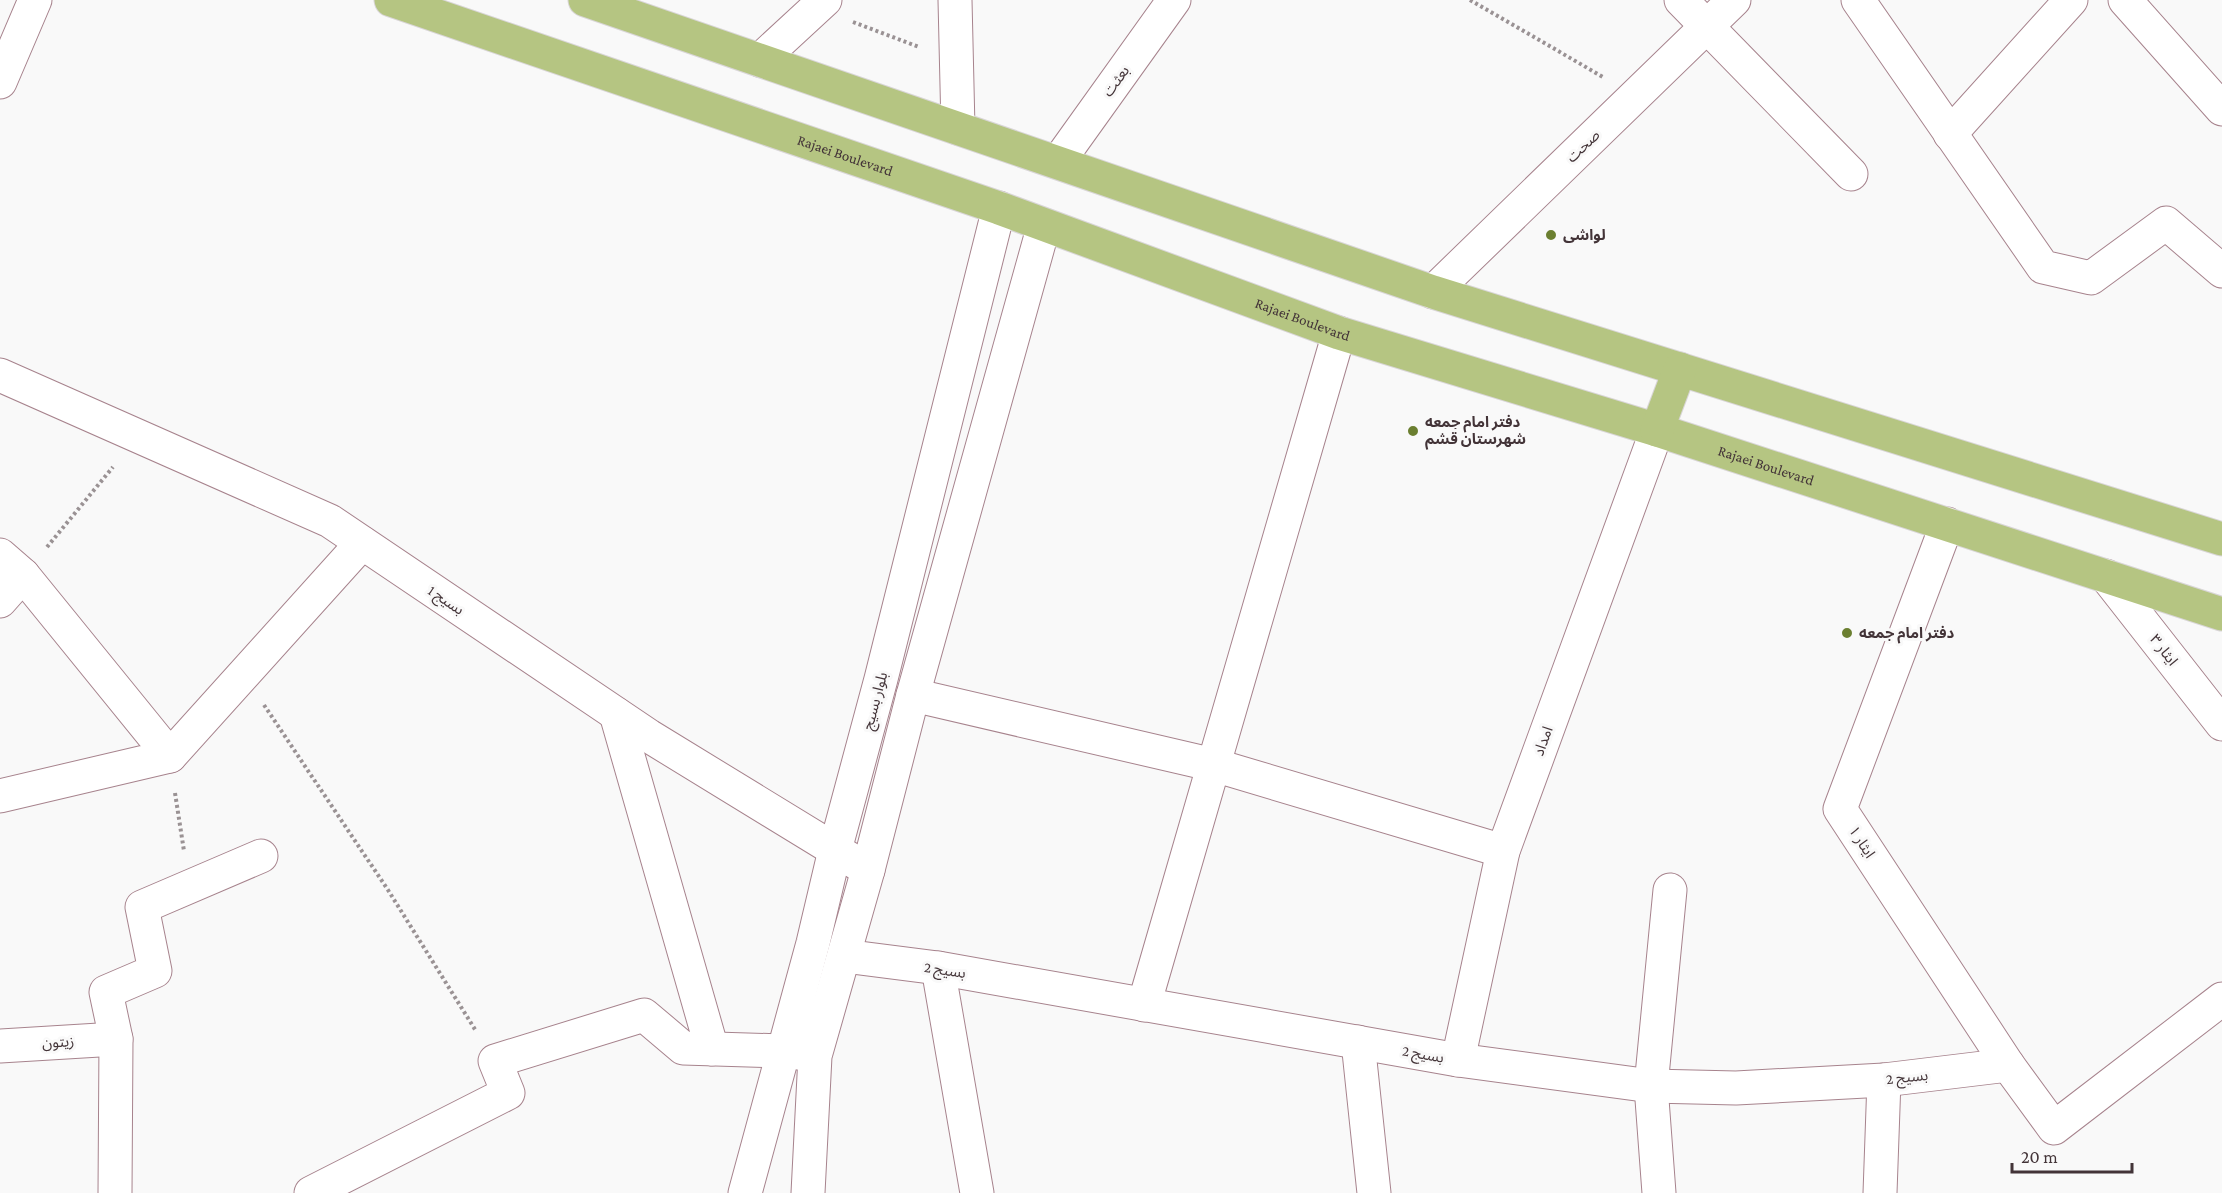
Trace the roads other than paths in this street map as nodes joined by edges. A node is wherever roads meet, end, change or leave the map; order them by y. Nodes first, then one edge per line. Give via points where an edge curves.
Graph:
1 (35, 0) edge
2 (391, 0) edge
3 (585, 0) edge
4 (955, 0) edge
5 (1174, 0) edge
6 (1681, 0) edge
7 (1734, 0) edge
8 (1858, 0) edge
9 (2071, 0) edge
10 (2125, 0) edge
11 (821, 4) edge
12 (1707, 26) junction
13 (760, 60) junction
14 (0, 82) edge
15 (2222, 109) edge
16 (958, 128) junction
17 (1950, 134) junction
18 (1058, 162) junction
19 (1851, 174) dead end
20 (999, 208) junction
21 (1044, 225) junction
22 (2222, 272) edge
23 (1433, 292) junction
24 (1339, 333) junction
25 (1680, 369) junction
26 (0, 375) edge
27 (1657, 430) junction
28 (1947, 524) junction
29 (2222, 539) edge
30 (362, 543) junction
31 (12, 565) edge
32 (2106, 576) junction
33 (0, 601) edge
34 (2222, 614) edge
35 (913, 695) junction
36 (616, 714) junction
37 (2222, 724) edge
38 (170, 756) junction
39 (1214, 765) junction
40 (0, 796) edge
41 (835, 850) junction
42 (1503, 851) junction
43 (261, 856) dead end
44 (868, 870) junction
45 (1670, 890) dead end
46 (844, 956) junction
47 (938, 968) junction
48 (2222, 999) edge
49 (1144, 1005) junction
50 (116, 1039) junction
51 (1358, 1042) junction
52 (0, 1046) edge
53 (712, 1049) junction
54 (783, 1051) junction
55 (815, 1056) junction
56 (1458, 1060) junction
57 (2008, 1065) junction
58 (1884, 1080) junction
59 (1650, 1086) junction
60 (116, 1193) edge
61 (311, 1193) edge
62 (745, 1193) edge
63 (808, 1193) edge
64 (977, 1193) edge
65 (1374, 1193) edge
66 (1659, 1193) edge
67 (1880, 1193) edge

1 - 14 street
2 - 20 main road, Rajaei Boulevard
3 - 13 main road
4 - 16 street
5 - 18 street, بعثت
6 - 12 street
7 - 12 street, صحت
8 - 17 street
9 - 17 street
10 - 15 street
11 - 13 street
12 - 19 street
12 - 23 street, صحت
13 - 16 main road
16 - 18 main road
17 - 22 street via 2043,267 2091,278 2166,223
18 - 23 main road
20 - 21 main road, Rajaei Boulevard
20 - 41 street, بلوار بسیج
21 - 24 main road, Rajaei Boulevard
21 - 35 street
23 - 25 main road
24 - 27 main road, Rajaei Boulevard
24 - 39 street
25 - 27 main road
25 - 29 main road
26 - 30 street, بسیج 1 via 330,522
27 - 28 main road, Rajaei Boulevard
27 - 42 street, امداد
28 - 32 main road, Rajaei Boulevard
28 - 57 street, ایثار ۱ via 1840,809
30 - 36 street, بسیج 1
30 - 38 street
31 - 33 street
31 - 38 street
32 - 34 main road, Rajaei Boulevard
32 - 37 street, ایثار ۳
35 - 39 street
35 - 44 street
36 - 41 street, بسیج 1
36 - 53 street
38 - 40 street
39 - 42 street
39 - 49 street
41 - 44 street, بسیج 1
41 - 54 street, بلوار بسیج
42 - 56 street, امداد
43 - 50 street via 142,907 155,971 106,992
44 - 46 street
45 - 59 street
46 - 47 street, بسیج 2
46 - 55 street
47 - 49 street, بسیج 2
47 - 64 street
48 - 57 street, ایثار ۱ via 2054,1128
49 - 51 street, بسیج 2
50 - 52 street, زیتون
50 - 60 street
51 - 56 street, بسیج 2
51 - 65 street
53 - 54 street
53 - 61 street via 683,1048 644,1015 495,1061 508,1093
54 - 55 street
54 - 62 street, بلوار بسیج
55 - 63 street
56 - 59 street, بسیج 2
57 - 58 street, بسیج 2
58 - 59 street, بسیج 2 via 1736,1088
58 - 67 street
59 - 66 street

